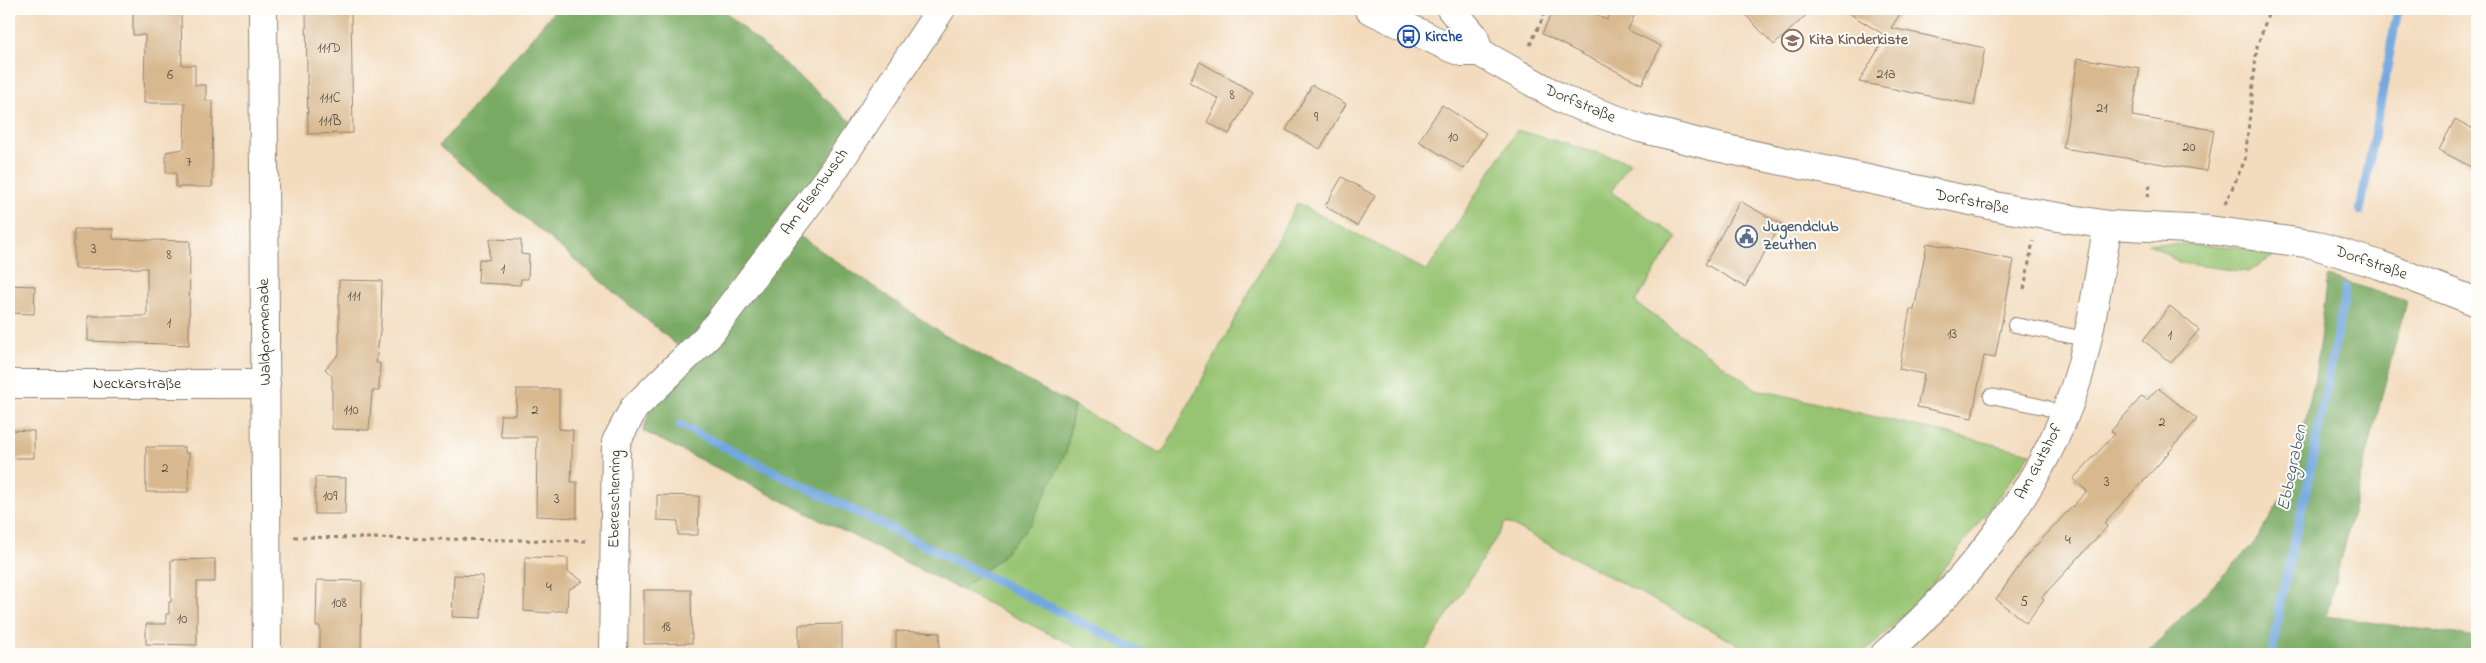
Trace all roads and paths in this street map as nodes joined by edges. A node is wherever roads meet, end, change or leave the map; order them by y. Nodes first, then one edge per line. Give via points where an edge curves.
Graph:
1 (263, 9) edge
2 (941, 9) edge
3 (1369, 9) edge
4 (1451, 9) edge
5 (1547, 9) edge
6 (2270, 9) edge
7 (1530, 45) dead end
8 (1479, 52) junction
9 (2150, 184) dead end
10 (2148, 197) dead end
11 (2224, 205) dead end
12 (2108, 225) junction
13 (2033, 241) dead end
14 (2024, 288) dead end
15 (2477, 302) edge
16 (2015, 325) dead end
17 (2086, 339) junction
18 (678, 367) joint
19 (9, 384) edge
20 (266, 384) junction
21 (1991, 396) dead end
22 (2064, 415) junction
23 (267, 536) junction
24 (613, 541) junction
25 (267, 654) edge
26 (613, 654) edge
27 (1885, 654) edge

1 - 20 street, Waldpromenade
2 - 18 street, Am Elsenbusch via 831,174 708,336
3 - 8 street, Dorfstraße via 1451,48
4 - 8 street via 1474,36
5 - 7 path
6 - 11 path via 2258,47 2245,160
8 - 12 street, Dorfstraße via 1566,102 1640,128 1874,182
9 - 10 path
12 - 15 street, Dorfstraße via 2209,230 2305,243 2363,259
12 - 17 street, Am Gutshof
13 - 14 path
16 - 17 lane
17 - 22 street, Am Gutshof via 2081,367
18 - 24 street, Ebereschenring via 634,408 616,442
19 - 20 street, Neckarstraße
20 - 23 street, Waldpromenade
21 - 22 lane via 2044,407
22 - 27 street, Am Gutshof via 2033,479 1997,534 1948,594
23 - 24 path
23 - 25 street, Waldpromenade
24 - 26 street, Ebereschenring

